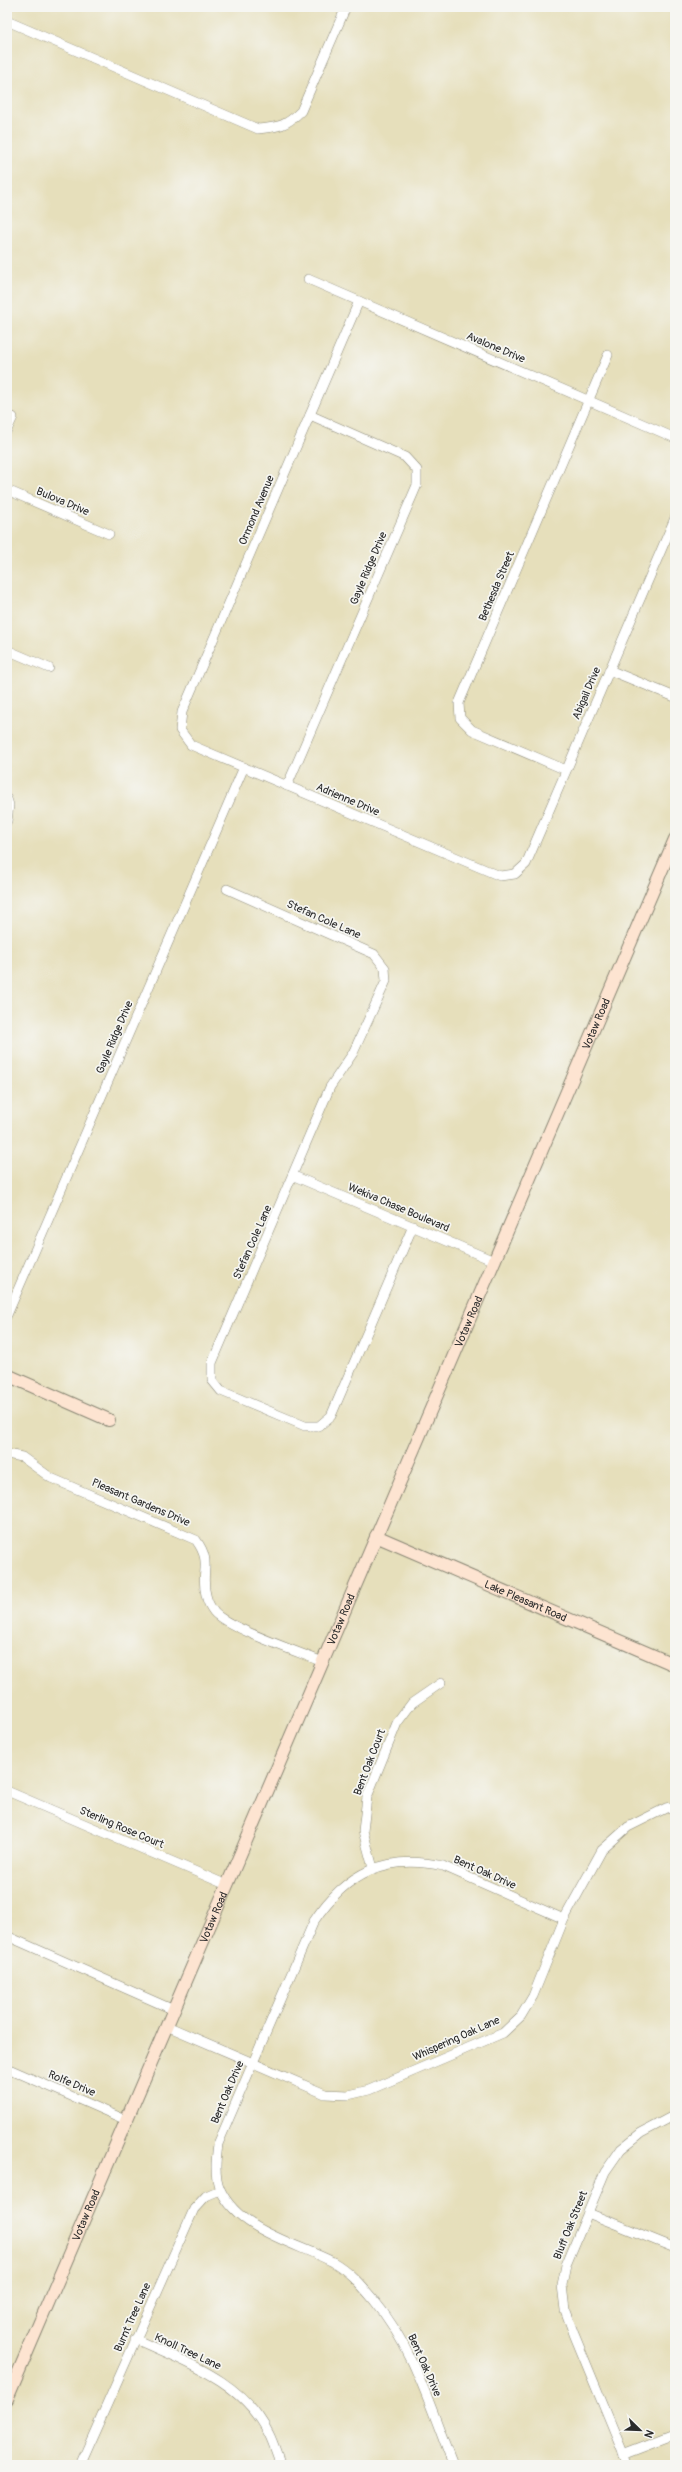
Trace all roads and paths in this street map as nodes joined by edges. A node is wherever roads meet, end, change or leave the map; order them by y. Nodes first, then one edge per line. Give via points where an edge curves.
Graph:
1 (346, 7) edge
2 (7, 21) edge
3 (308, 279) dead end
4 (359, 301) junction
5 (608, 355) dead end
6 (587, 400) junction
7 (310, 415) junction
8 (13, 417) dead end
9 (7, 430) edge
10 (675, 438) edge
11 (7, 490) edge
12 (675, 518) edge
13 (109, 534) dead end
14 (7, 650) edge
15 (49, 668) dead end
16 (609, 670) junction
17 (675, 697) edge
18 (180, 730) joint
19 (244, 768) junction
20 (566, 770) junction
21 (287, 786) junction
22 (7, 799) edge
23 (7, 821) edge
24 (675, 839) edge
25 (515, 874) joint
26 (227, 889) dead end
27 (294, 1176) junction
28 (413, 1226) junction
29 (494, 1261) junction
30 (7, 1315) edge
31 (7, 1375) edge
32 (109, 1420) dead end
33 (7, 1454) edge
34 (376, 1536) junction
35 (323, 1662) junction
36 (675, 1665) edge
37 (441, 1683) dead end
38 (7, 1792) edge
39 (675, 1806) edge
40 (373, 1868) junction
41 (227, 1885) junction
42 (564, 1919) junction
43 (7, 1936) edge
44 (174, 2010) junction
45 (167, 2026) junction
46 (253, 2064) junction
47 (7, 2068) edge
48 (675, 2115) edge
49 (126, 2120) junction
50 (220, 2190) junction
51 (588, 2213) junction
52 (675, 2248) edge
53 (135, 2339) junction
54 (7, 2399) edge
55 (675, 2434) edge
56 (623, 2454) junction
57 (80, 2465) edge
58 (281, 2465) edge
59 (454, 2465) edge
60 (628, 2465) edge

1 - 2 street via 301,111 290,123 258,129
3 - 4 street, Avalone Drive
4 - 6 street, Avalone Drive
4 - 7 street, Ormond Avenue
5 - 6 street, Bethesda Street
6 - 10 street, Avalone Drive
6 - 20 street, Bethesda Street via 459,703 460,718 472,730
7 - 18 street, Ormond Avenue via 182,712
7 - 21 street, Gayle Ridge Drive via 405,457 417,470 417,485
8 - 9 street
11 - 13 street, Bulova Drive
12 - 16 street, Abigail Drive
14 - 15 street
16 - 17 street
16 - 20 street, Abigail Drive
18 - 19 street, Adrienne Drive via 190,745
19 - 21 street, Adrienne Drive
19 - 30 street, Gayle Ridge Drive
20 - 25 street, Abigail Drive via 526,864
21 - 25 street, Adrienne Drive via 500,876
22 - 23 street
24 - 29 street, Votaw Road
26 - 27 street, Stefan Cole Lane via 374,954 385,968 386,981 353,1053 330,1087
27 - 28 street, Wekiva Chase Boulevard
27 - 28 street, Stefan Cole Lane via 212,1363 212,1380 221,1391 305,1426 320,1426 331,1416
28 - 29 street, Wekiva Chase Boulevard
29 - 34 street, Votaw Road
31 - 32 street
33 - 35 street, Pleasant Gardens Drive via 26,1458 52,1478 196,1540 207,1562 204,1580 206,1597 214,1612 228,1622
34 - 35 street, Votaw Road
34 - 36 street, Lake Pleasant Road
35 - 41 street, Votaw Road
37 - 40 street, Bent Oak Court via 412,1703 397,1724 367,1797 364,1831
38 - 41 street, Sterling Rose Court
39 - 42 street, Whispering Oak Lane via 628,1827 602,1850
40 - 42 street, Bent Oak Drive via 398,1861 443,1866
40 - 46 street, Bent Oak Drive via 328,1900 314,1920
41 - 44 street, Votaw Road
42 - 46 street, Whispering Oak Lane via 533,1996 521,2016 503,2032 369,2090 348,2095 325,2094
43 - 44 street
44 - 45 street, Votaw Road
45 - 46 street, Whispering Oak Lane
45 - 49 street, Votaw Road
46 - 50 street, Bent Oak Drive via 218,2144 216,2162
47 - 49 street, Rolfe Drive
48 - 51 street, Bluff Oak Street via 641,2133 621,2149 605,2172
49 - 54 street, Votaw Road
50 - 53 street, Burnt Tree Lane via 206,2196 194,2209
50 - 59 street, Bent Oak Drive via 241,2216 254,2225 334,2263 354,2277 374,2300 401,2339
51 - 52 street
51 - 56 street, Bluff Oak Street via 566,2265 562,2285 565,2310
53 - 57 street, Burnt Tree Lane
53 - 58 street, Knoll Tree Lane via 212,2374 233,2389 252,2408 269,2433
55 - 56 street
56 - 60 street, Bluff Oak Street

